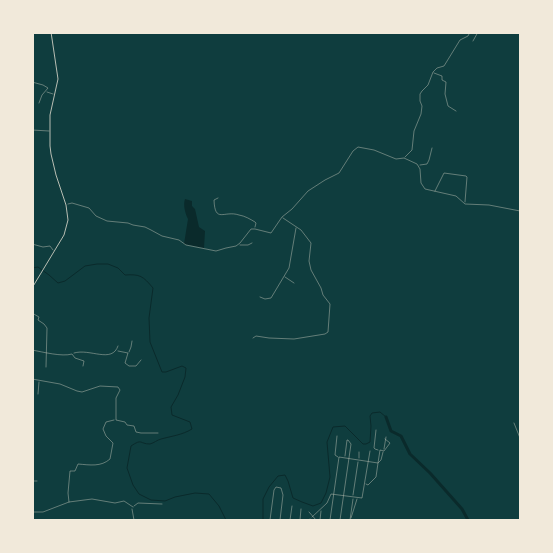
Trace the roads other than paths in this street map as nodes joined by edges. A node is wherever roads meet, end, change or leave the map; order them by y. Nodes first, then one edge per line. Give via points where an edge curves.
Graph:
1 (51, 32) edge
2 (470, 32) edge
3 (478, 32) edge
4 (473, 41) dead end
5 (433, 72) junction
6 (32, 82) edge
7 (45, 91) junction
8 (55, 94) junction
9 (39, 102) dead end
10 (456, 111) dead end
11 (32, 130) edge
12 (50, 131) junction
13 (55, 131) dead end
14 (432, 148) dead end
15 (404, 158) junction
16 (418, 165) junction
17 (435, 191) junction
18 (218, 198) dead end
19 (465, 204) junction
20 (66, 205) junction
21 (496, 206) junction
22 (494, 210) dead end
23 (520, 212) edge
24 (282, 217) junction
25 (296, 226) junction
26 (255, 229) junction
27 (252, 243) dead end
28 (32, 244) edge
29 (238, 244) junction
30 (54, 251) junction
31 (284, 276) junction
32 (294, 283) dead end
33 (32, 288) edge
34 (260, 297) dead end
35 (32, 313) edge
36 (253, 338) dead end
37 (132, 342) dead end
38 (118, 346) dead end
39 (32, 350) edge
40 (116, 350) junction
41 (47, 352) junction
42 (128, 353) junction
43 (72, 354) junction
44 (141, 360) dead end
45 (46, 366) dead end
46 (83, 366) dead end
47 (32, 378) edge
48 (40, 380) junction
49 (38, 394) dead end
50 (116, 420) junction
51 (514, 423) dead end
52 (376, 430) dead end
53 (158, 433) dead end
54 (337, 436) dead end
55 (520, 438) edge
56 (380, 450) junction
57 (370, 451) dead end
58 (384, 451) junction
59 (360, 452) dead end
60 (339, 457) junction
61 (344, 458) junction
62 (349, 458) junction
63 (358, 460) junction
64 (368, 462) junction
65 (378, 463) junction
66 (32, 481) edge
67 (37, 481) dead end
68 (365, 484) junction
69 (334, 494) junction
70 (344, 496) junction
71 (353, 497) junction
72 (357, 498) junction
73 (69, 502) junction
74 (162, 504) dead end
75 (292, 506) dead end
76 (133, 507) junction
77 (301, 509) dead end
78 (320, 509) junction
79 (32, 512) edge
80 (309, 512) dead end
81 (312, 517) junction
82 (134, 520) edge
83 (270, 520) edge
84 (280, 520) edge
85 (290, 520) edge
86 (300, 520) edge
87 (316, 520) edge
88 (320, 520) edge
89 (330, 520) edge
90 (340, 520) edge

1 - 8 street via 58,76
2 - 5 street via 460,40 444,66
3 - 4 street
5 - 10 street via 446,82 448,106
5 - 15 street via 420,94 422,114 414,131 412,150
6 - 7 street via 43,84 48,88
7 - 8 street
7 - 9 street
8 - 12 street
11 - 12 street
12 - 13 street
12 - 20 street via 51,154
14 - 16 street via 426,164
15 - 16 street
15 - 24 street via 396,159 374,150 357,148 340,173 308,191
16 - 17 street via 422,185
17 - 19 street via 456,196
17 - 19 street via 444,173 466,176
18 - 26 street via 214,200 217,213 240,214 255,222
19 - 21 street
20 - 29 street via 72,203 89,208 107,221 148,228 186,245 218,251
20 - 30 street via 68,224
21 - 22 street
21 - 23 street
24 - 25 street
24 - 26 street via 271,233
25 - 31 street via 290,264
25 - 36 street via 311,243 309,264 330,304 328,332 294,339
26 - 29 street via 249,230
27 - 29 street
28 - 30 street via 50,246
30 - 33 street
31 - 32 street
31 - 34 street via 271,298
35 - 41 street via 47,328
37 - 42 street
38 - 40 street
39 - 41 street
40 - 42 street
40 - 43 street via 107,355 84,351
41 - 43 street
41 - 45 street
42 - 44 street via 125,363 129,366 136,366
43 - 46 street via 84,361
47 - 48 street
48 - 49 street
48 - 50 street via 82,392 100,386 118,387
50 - 53 street via 134,426 136,432
50 - 73 street via 103,426 103,432 114,444 109,461 95,465 78,464 75,471 70,471
51 - 55 street
52 - 56 street via 374,449
54 - 60 street via 335,455
56 - 58 street
56 - 65 street
57 - 64 street
58 - 58 street via 390,443 386,438
58 - 65 street
59 - 63 street
60 - 61 street
60 - 69 street
61 - 62 street
61 - 62 street via 348,440 351,444
62 - 63 street
62 - 70 street
63 - 64 street
63 - 71 street
64 - 65 street
64 - 68 street
65 - 68 street via 376,477
66 - 67 street
68 - 72 street via 362,498
69 - 70 street
69 - 78 street
69 - 89 street
70 - 71 street
70 - 90 street
71 - 72 street
71 - 72 street via 350,520
73 - 76 street via 96,499 115,503 124,501
73 - 79 street via 43,512
74 - 76 street via 138,503
75 - 85 street
76 - 82 street
77 - 86 street
78 - 81 street
78 - 88 street
80 - 81 street
81 - 87 street
83 - 84 street via 274,490 281,488

